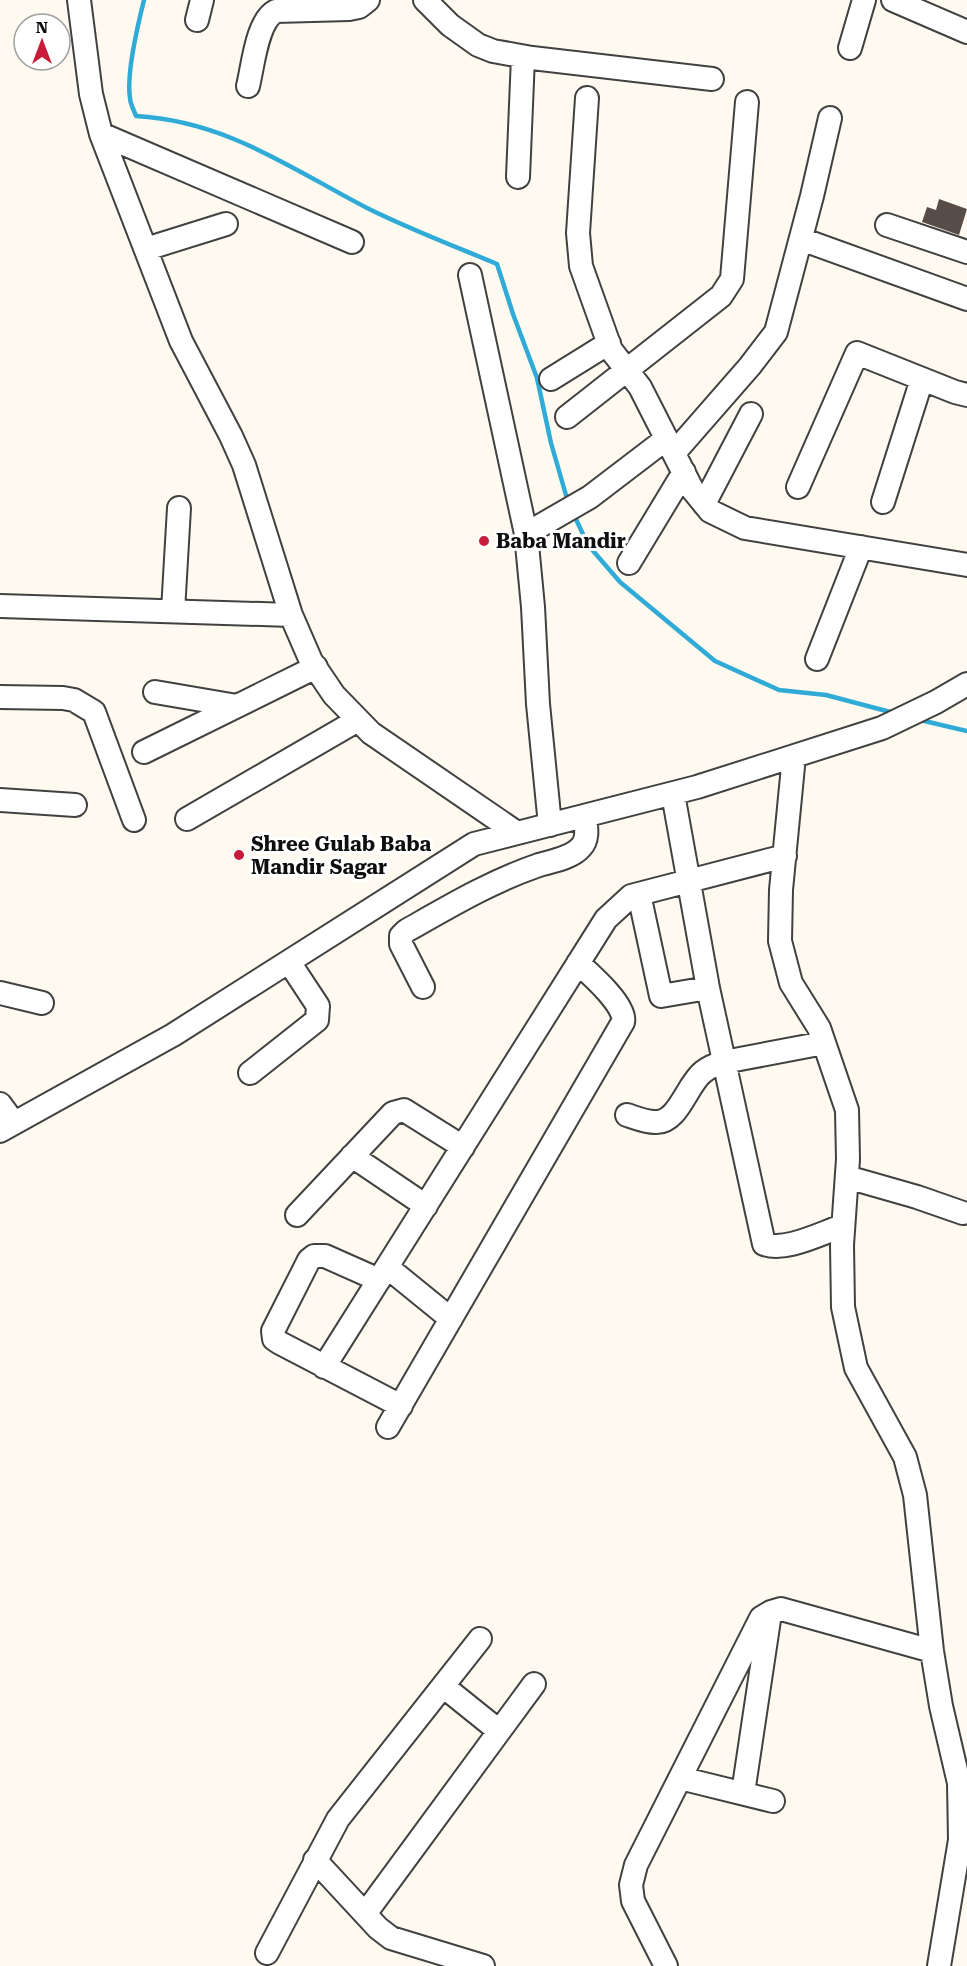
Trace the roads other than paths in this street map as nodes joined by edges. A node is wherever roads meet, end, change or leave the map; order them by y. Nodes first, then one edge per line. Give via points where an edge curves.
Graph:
1 (79, 0) edge
2 (368, 0) edge
3 (425, 0) edge
4 (864, 0) edge
5 (893, 0) edge
6 (967, 32) edge
7 (850, 48) dead end
8 (523, 57) junction
9 (712, 79) dead end
10 (248, 86) dead end
11 (587, 98) dead end
12 (747, 102) dead end
13 (830, 118) dead end
14 (101, 134) junction
15 (518, 177) dead end
16 (226, 224) dead end
17 (887, 225) dead end
18 (801, 239) junction
19 (352, 242) dead end
20 (146, 249) junction
21 (967, 252) edge
22 (470, 275) dead end
23 (967, 299) edge
24 (609, 343) junction
25 (627, 370) junction
26 (551, 379) dead end
27 (922, 379) junction
28 (967, 395) edge
29 (751, 414) dead end
30 (567, 417) dead end
31 (675, 455) junction
32 (798, 487) dead end
33 (882, 502) dead end
34 (704, 504) junction
35 (178, 508) dead end
36 (526, 534) junction
37 (861, 547) junction
38 (629, 562) dead end
39 (967, 566) edge
40 (0, 606) edge
41 (173, 611) junction
42 (291, 615) junction
43 (817, 659) dead end
44 (316, 667) junction
45 (967, 684) edge
46 (155, 692) dead end
47 (0, 698) edge
48 (237, 706) junction
49 (358, 720) junction
50 (144, 752) dead end
51 (794, 756) junction
52 (673, 794) junction
53 (0, 800) edge
54 (75, 805) dead end
55 (585, 816) junction
56 (187, 819) dead end
57 (134, 820) dead end
58 (550, 825) junction
59 (517, 833) junction
60 (784, 856) junction
61 (689, 881) junction
62 (639, 894) junction
63 (289, 962) junction
64 (578, 963) junction
65 (423, 987) dead end
66 (708, 988) junction
67 (0, 993) edge
68 (42, 1003) dead end
69 (824, 1043) junction
70 (724, 1062) junction
71 (250, 1073) dead end
72 (0, 1104) edge
73 (627, 1115) dead end
74 (7, 1127) edge
75 (463, 1147) junction
76 (352, 1156) junction
77 (847, 1177) junction
78 (426, 1206) junction
79 (963, 1213) dead end
80 (297, 1215) dead end
81 (843, 1226) junction
82 (383, 1274) junction
83 (451, 1319) junction
84 (324, 1367) junction
85 (401, 1406) junction
86 (388, 1427) dead end
87 (771, 1612) junction
88 (480, 1639) dead end
89 (932, 1651) junction
90 (534, 1684) dead end
91 (443, 1686) junction
92 (499, 1731) junction
93 (680, 1778) junction
94 (743, 1793) junction
95 (773, 1801) dead end
96 (315, 1860) junction
97 (365, 1914) junction
98 (267, 1953) dead end
99 (483, 1966) edge
100 (666, 1966) edge
101 (939, 1966) edge

1 - 14 street via 91,94
2 - 10 street via 349,9 276,11 268,15
3 - 8 street via 477,45
4 - 7 street
5 - 6 street
8 - 9 street
8 - 15 street
11 - 24 street via 578,233 581,266
12 - 25 street via 732,279 721,296
13 - 18 street
14 - 19 street
14 - 20 street
16 - 20 street
17 - 21 street
18 - 23 street
18 - 31 street via 776,332
20 - 42 street via 182,340 244,465
22 - 36 street
24 - 25 street
24 - 26 street
25 - 30 street
25 - 31 street
27 - 28 street
27 - 32 street via 857,353
27 - 33 street
29 - 34 street
31 - 34 street
31 - 36 street
31 - 38 street
34 - 37 street via 710,511 746,528
35 - 41 street
36 - 58 street
37 - 39 street
37 - 43 street
40 - 41 street
41 - 42 street
42 - 44 street
44 - 48 street
44 - 49 street via 334,695
45 - 51 street via 882,728
46 - 48 street
47 - 57 street via 63,698 94,712
48 - 50 street
49 - 56 street
49 - 59 street via 371,733
51 - 52 street
51 - 60 street
52 - 55 street
52 - 61 street
53 - 54 street
55 - 58 street
55 - 65 street via 586,839 573,854 479,889 406,930 401,944
58 - 59 street
59 - 63 street via 474,844
60 - 61 street
60 - 69 street via 780,941 791,983
61 - 62 street
61 - 66 street
62 - 64 street via 606,919
62 - 66 street via 661,996
63 - 71 street via 318,1006 317,1020
63 - 74 street via 173,1035
64 - 75 street
64 - 83 street via 620,1006 623,1022
66 - 70 street
67 - 68 street
69 - 70 street
69 - 77 street via 847,1110
70 - 73 street via 702,1072 665,1120 657,1123
70 - 81 street via 764,1244 784,1246
72 - 74 street
75 - 76 street via 398,1110
75 - 78 street
76 - 78 street
76 - 80 street
77 - 79 street
77 - 81 street
78 - 82 street
81 - 89 street via 843,1307 856,1368 905,1457 915,1495
82 - 83 street
82 - 84 street
82 - 84 street via 325,1256 309,1260 273,1331 274,1339
83 - 85 street
84 - 85 street
85 - 86 street
87 - 89 street via 781,1609
87 - 93 street via 761,1618
87 - 94 street
88 - 91 street
89 - 101 street via 959,1784 960,1840
90 - 92 street
91 - 92 street
91 - 96 street via 338,1820
92 - 97 street
93 - 94 street
93 - 100 street via 636,1865 632,1885 633,1901
94 - 95 street
96 - 97 street
96 - 98 street
97 - 99 street via 391,1938

